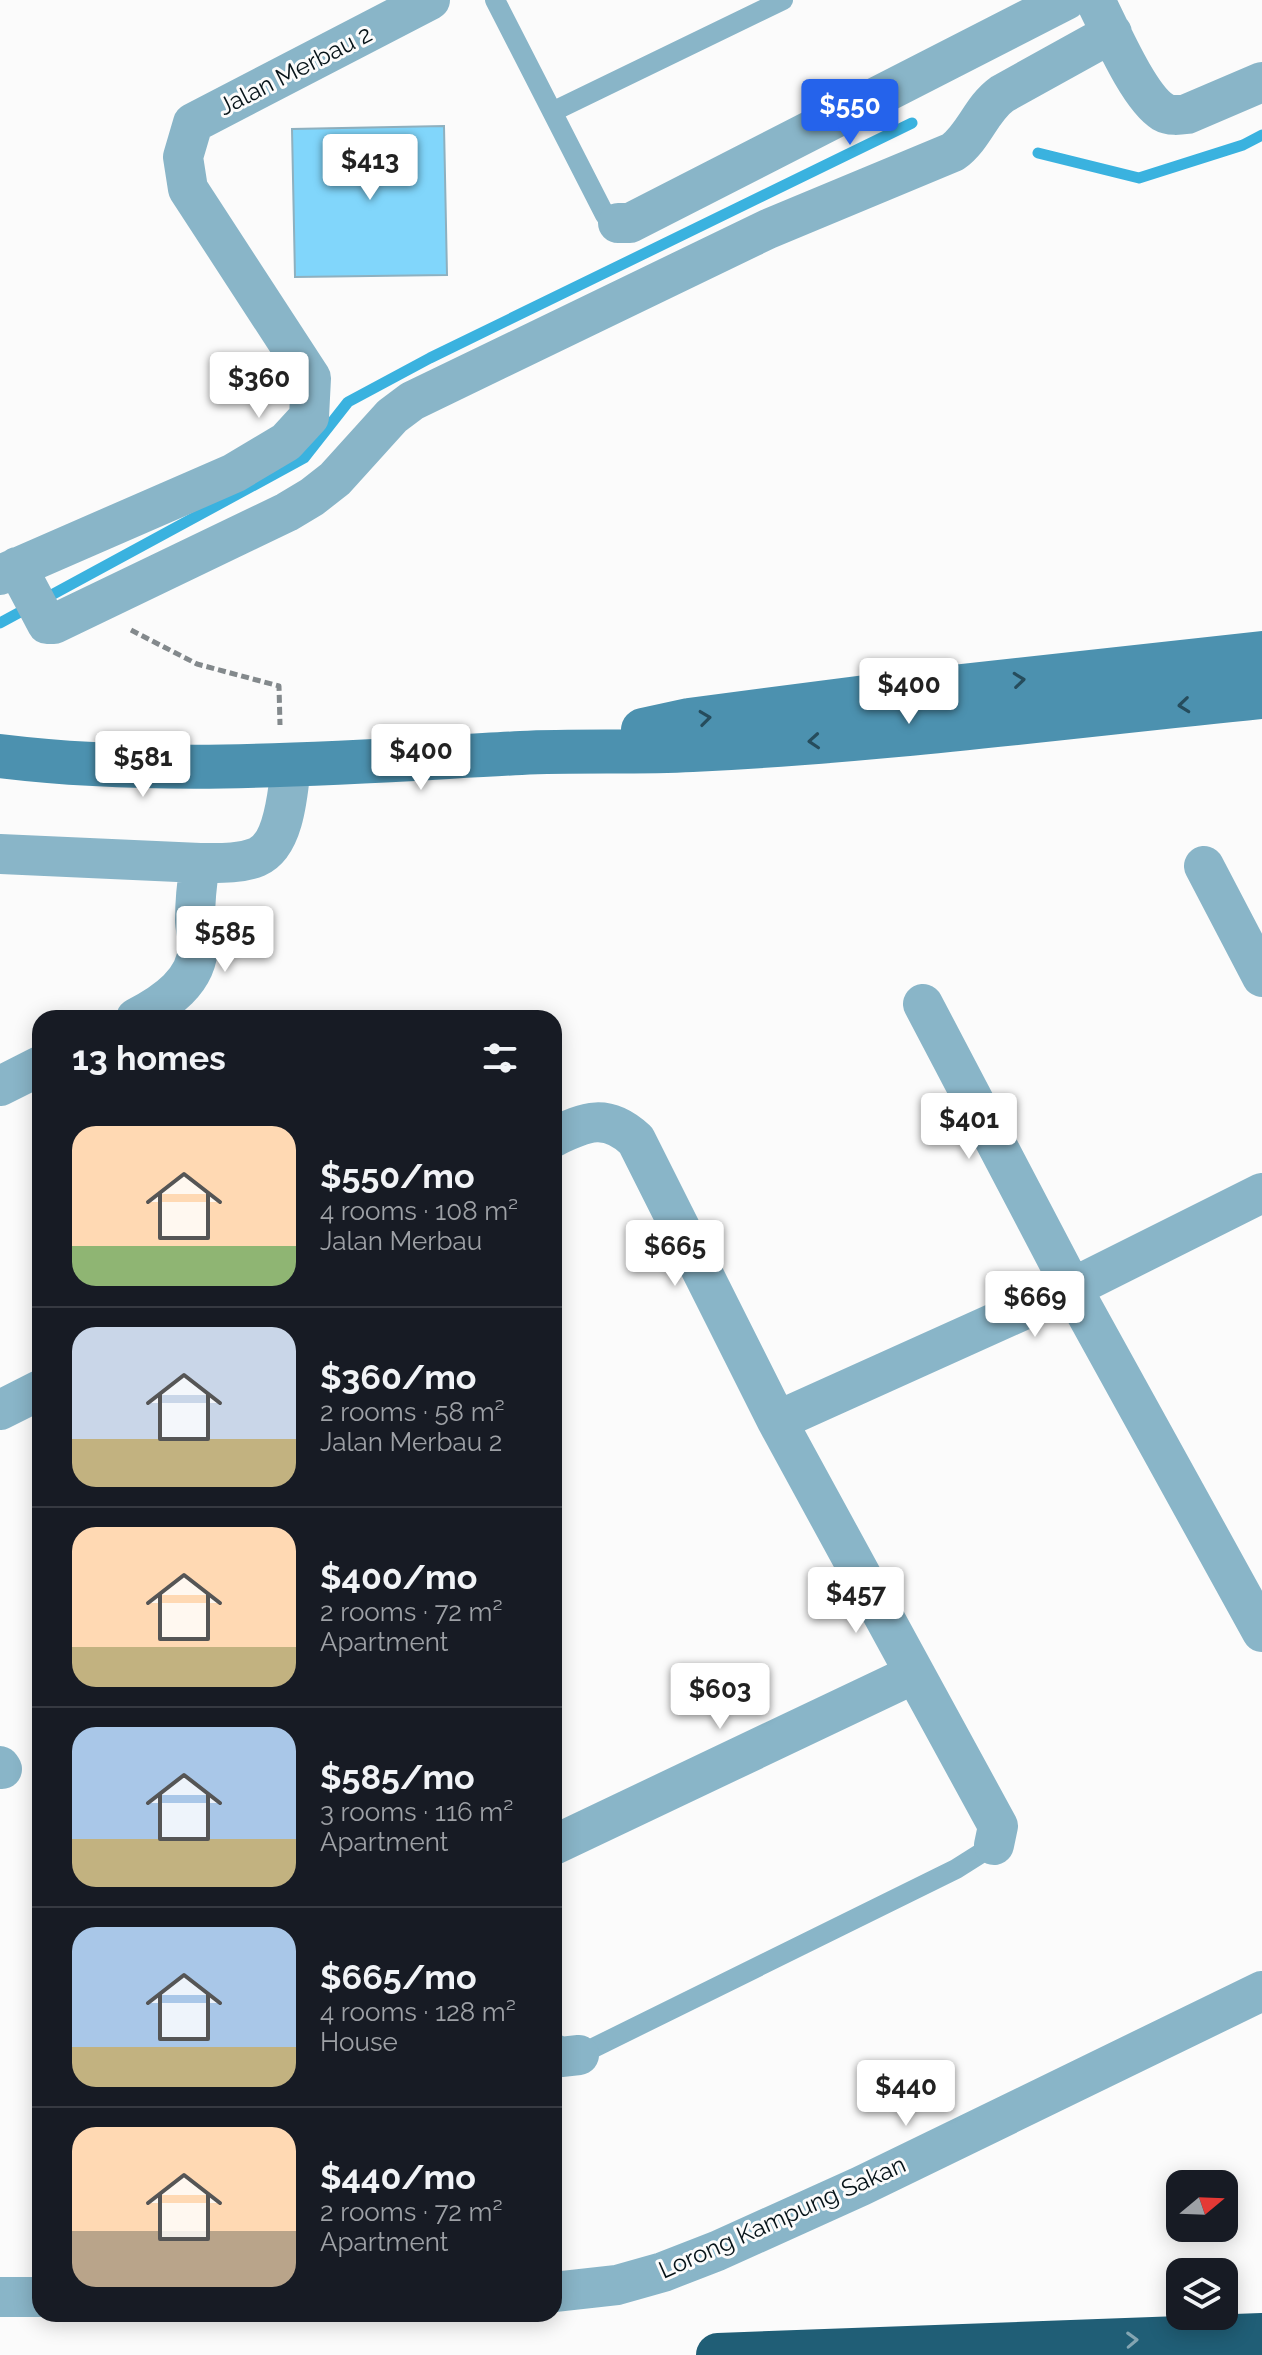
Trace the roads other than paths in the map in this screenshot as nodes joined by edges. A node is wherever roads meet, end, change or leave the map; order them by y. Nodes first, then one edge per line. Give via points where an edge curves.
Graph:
1 (430, 0) edge
2 (495, 0) edge
3 (783, 0) edge
4 (1066, 0) edge
5 (1104, 16) edge
6 (1262, 82) edge
7 (554, 111) junction
8 (618, 223) joint
9 (13, 574) edge
10 (1262, 653) edge
11 (1262, 697) edge
12 (547, 751) junction
13 (0, 756) edge
14 (286, 765) junction
15 (0, 854) edge
16 (200, 863) junction
17 (1204, 866) dead end
18 (1262, 977) edge
19 (923, 1004) dead end
20 (153, 1010) edge
21 (32, 1070) edge
22 (0, 1086) edge
23 (562, 1133) edge
24 (1262, 1193) edge
25 (1072, 1288) junction
26 (32, 1394) edge
27 (0, 1410) edge
28 (777, 1421) junction
29 (1262, 1632) edge
30 (914, 1674) junction
31 (562, 1841) edge
32 (994, 1845) joint
33 (1262, 1991) edge
34 (566, 2054) edge
35 (562, 2291) edge
36 (0, 2297) edge
37 (32, 2297) edge
38 (1262, 2335) edge
39 (718, 2355) edge

1 - 9 street, Jalan Merbau 2 via 193,123 183,157 188,189 311,378 309,417 286,442 234,473
2 - 7 lane
3 - 7 lane
4 - 8 street via 630,223
5 - 6 street via 1148,99 1163,113 1187,114
5 - 9 street via 993,101 953,152 768,229 412,401 335,479 287,512 54,624 47,624
7 - 8 lane via 605,215
12 -> 10 main road via 689,720
11 -> 12 main road via 894,736 691,750
12 - 14 main road
13 - 14 main road via 68,764
14 - 16 street via 287,808 276,837 259,856
15 - 16 street
16 - 20 street via 194,968
17 - 18 street
19 - 25 street
21 - 22 street
23 - 28 street via 600,1121 623,1127 636,1140
24 - 25 street
25 - 28 street
25 - 29 street
26 - 27 street
28 - 30 street
30 - 31 street
30 - 32 street via 998,1826
32 - 34 lane via 956,1869
33 - 35 street, Lorong Kampung Sakan via 717,2251 617,2285
36 - 37 street
39 -> 38 highway

